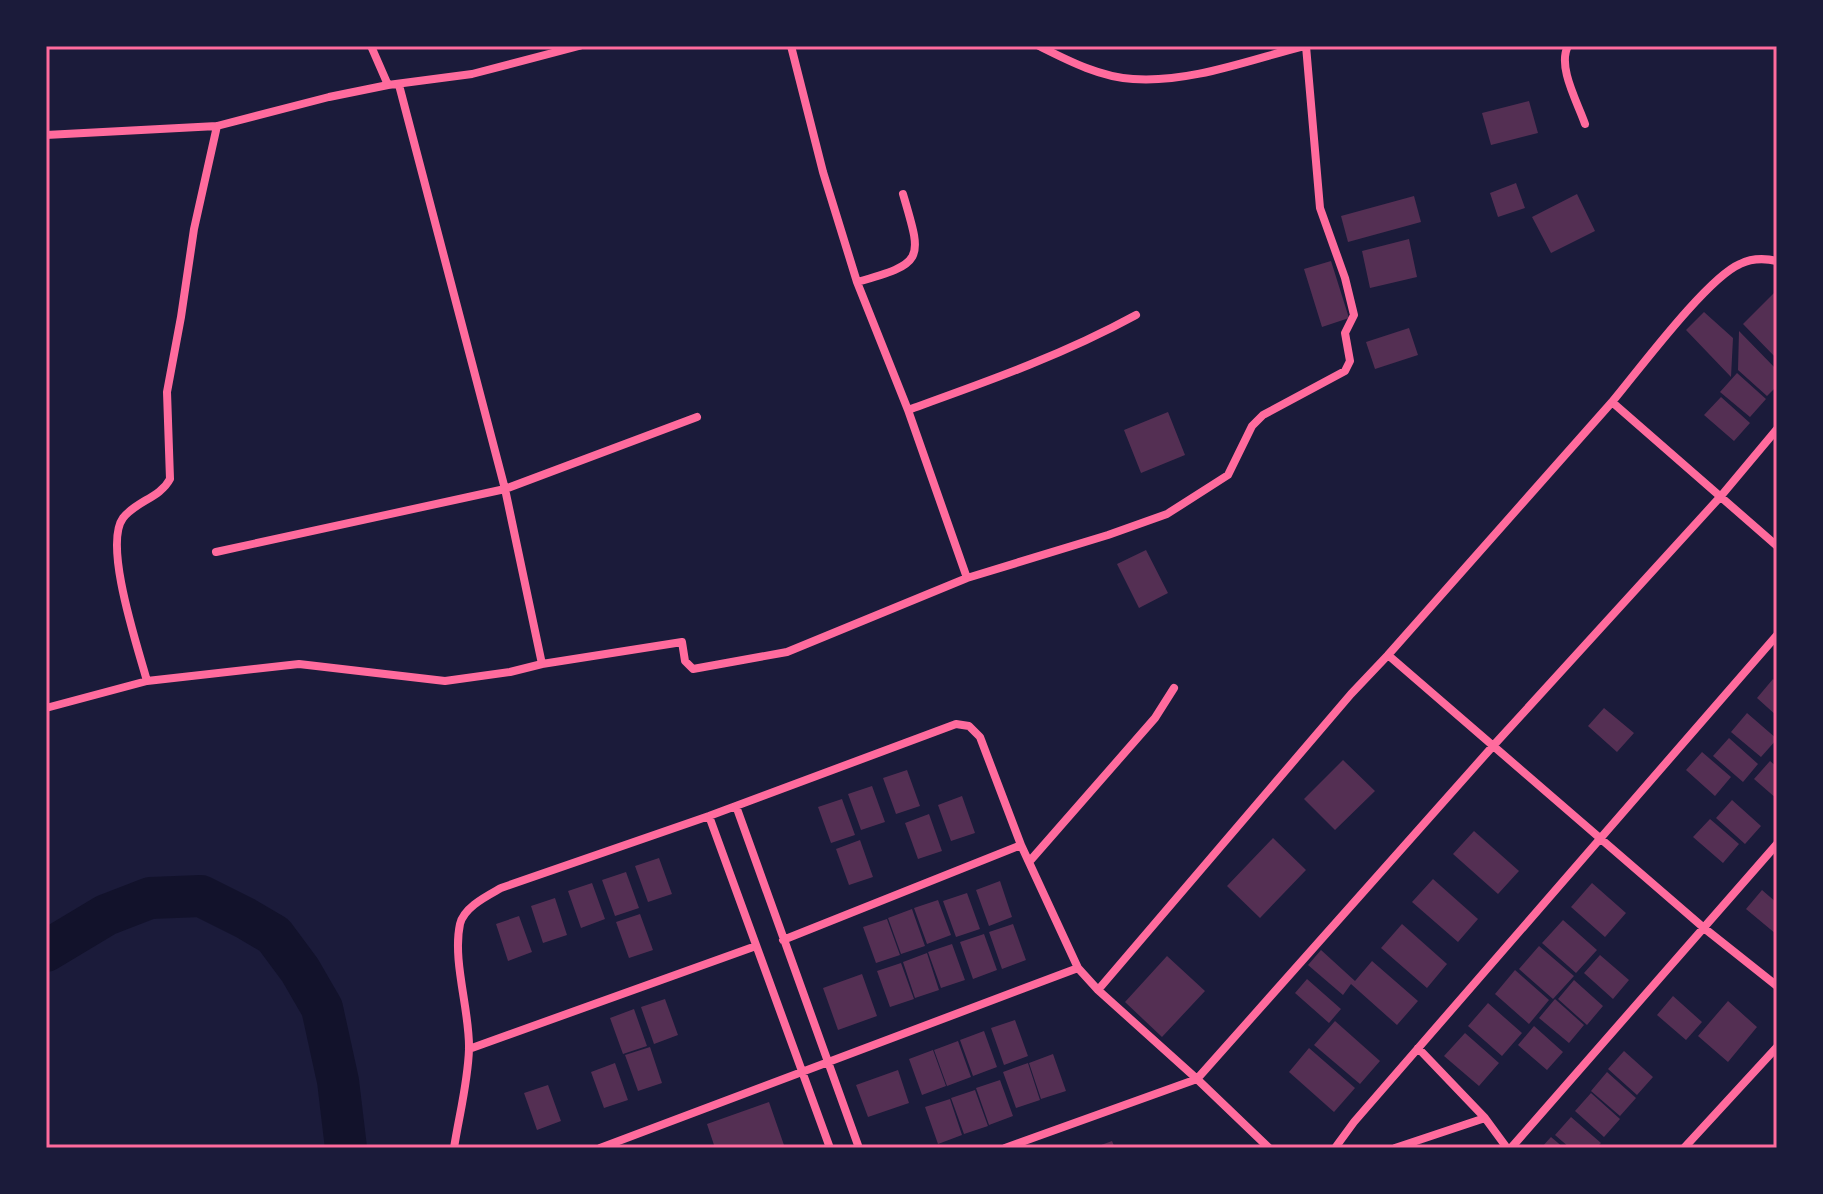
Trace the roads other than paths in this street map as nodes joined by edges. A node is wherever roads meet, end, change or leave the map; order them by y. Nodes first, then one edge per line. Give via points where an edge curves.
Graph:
1 (371, 46) edge
2 (579, 46) edge
3 (791, 46) edge
4 (1039, 46) edge
5 (1305, 46) edge
6 (1568, 46) edge
7 (388, 85) junction
8 (399, 85) junction
9 (1585, 124) dead end
10 (217, 126) junction
11 (46, 135) edge
12 (903, 194) dead end
13 (1777, 261) edge
14 (857, 282) junction
15 (1136, 315) dead end
16 (1612, 402) junction
17 (908, 410) junction
18 (697, 417) dead end
19 (1777, 429) edge
20 (505, 489) junction
21 (1721, 496) junction
22 (1777, 546) edge
23 (216, 552) dead end
24 (967, 578) junction
25 (1777, 635) edge
26 (1388, 655) junction
27 (542, 664) junction
28 (147, 681) junction
29 (1174, 688) dead end
30 (46, 708) edge
31 (1493, 746) junction
32 (736, 806) junction
33 (709, 816) junction
34 (1601, 839) junction
35 (1777, 844) edge
36 (1021, 845) junction
37 (1029, 862) junction
38 (1704, 928) junction
39 (783, 940) junction
40 (756, 946) junction
41 (1078, 968) junction
42 (1777, 986) edge
43 (1098, 990) junction
44 (1777, 1047) edge
45 (1418, 1048) junction
46 (469, 1049) junction
47 (828, 1062) junction
48 (802, 1072) junction
49 (1197, 1079) junction
50 (1485, 1118) junction
51 (454, 1148) edge
52 (600, 1148) edge
53 (830, 1148) edge
54 (859, 1148) edge
55 (1005, 1148) edge
56 (1269, 1148) edge
57 (1335, 1148) edge
58 (1395, 1148) edge
59 (1509, 1148) edge
60 (1684, 1148) edge

1 - 7 street
2 - 8 street via 472,74
3 - 14 street
4 - 5 street via 1087,68 1131,79 1190,75
5 - 24 street via 1320,208 1353,305 1345,333 1349,367 1340,377 1263,415 1228,475 1167,514
6 - 9 street via 1567,72
7 - 8 street
7 - 10 street
8 - 20 street
10 - 11 street
10 - 28 street via 167,392 170,479 118,529 120,578
12 - 14 street via 917,243 915,254 899,268
13 - 16 street via 1752,260 1730,269
14 - 17 street
15 - 17 street via 1054,356
16 - 21 street
16 - 26 street
17 - 24 street
18 - 20 street
19 - 21 street
20 - 23 street
20 - 27 street
21 - 22 street
21 - 31 street
24 - 27 street via 787,652 693,669 685,661 682,642
25 - 34 street
26 - 31 street
26 - 43 street
27 - 28 street via 445,681 299,664
28 - 30 street
29 - 37 street via 1155,718
31 - 34 street
31 - 49 street
32 - 33 street
32 - 36 street via 931,732 964,725 980,737
32 - 39 street
33 - 40 street
33 - 46 street via 501,888 466,913 459,944
34 - 38 street
34 - 45 street
35 - 38 street
36 - 37 street
36 - 39 street
37 - 41 street
38 - 42 street
38 - 59 street
39 - 47 street
40 - 46 street
40 - 48 street
41 - 43 street
41 - 47 street
43 - 49 street
44 - 60 street
45 - 50 street
45 - 57 street
46 - 51 street
47 - 48 street
47 - 54 street
48 - 52 street
48 - 53 street
49 - 55 street
49 - 56 street
50 - 58 street
50 - 59 street

